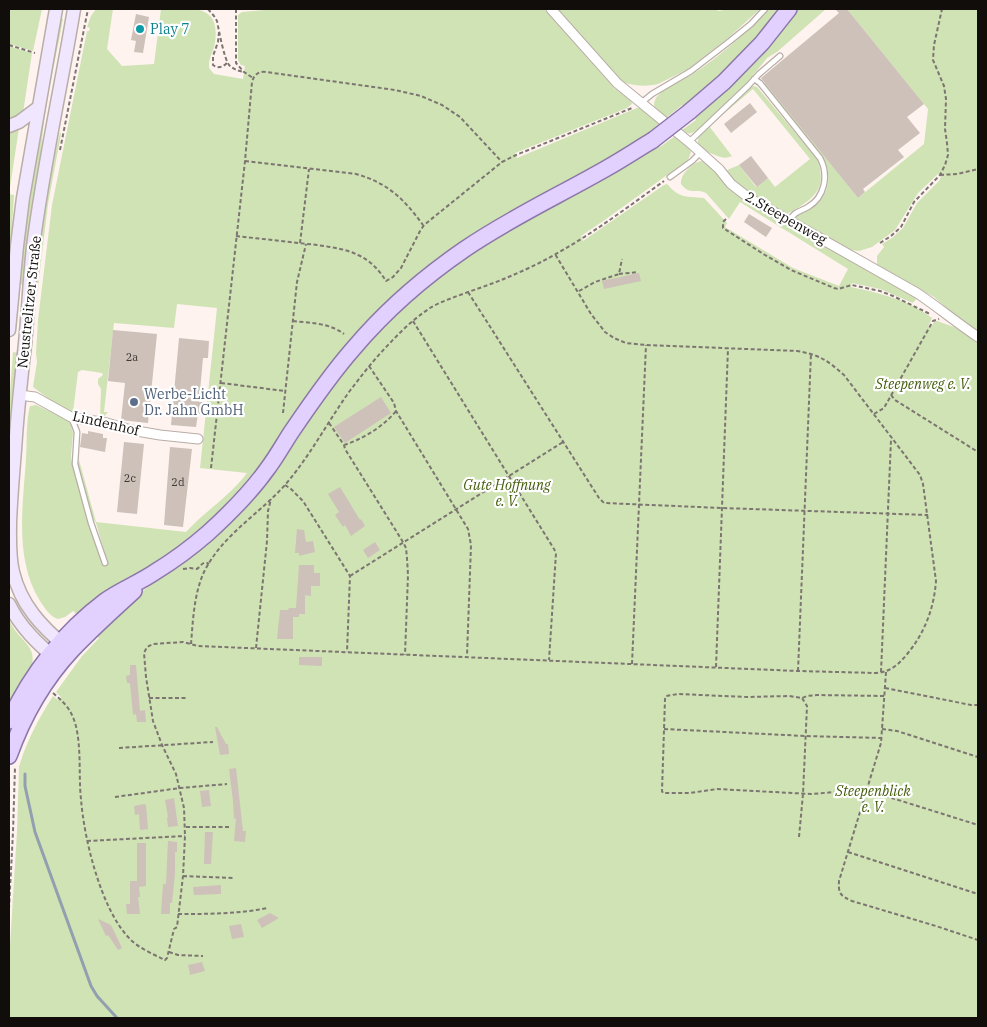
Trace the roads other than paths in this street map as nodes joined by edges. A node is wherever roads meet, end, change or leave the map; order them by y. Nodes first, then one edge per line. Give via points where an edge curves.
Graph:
1 (56, 9) edge
2 (74, 9) edge
3 (550, 9) edge
4 (765, 9) edge
5 (789, 9) edge
6 (780, 56) dead end
7 (754, 79) junction
8 (641, 103) junction
9 (39, 107) junction
10 (9, 126) edge
11 (689, 142) junction
12 (700, 152) junction
13 (670, 177) road end
14 (789, 221) junction
15 (9, 330) edge
16 (978, 337) edge
17 (19, 396) junction
18 (70, 417) junction
19 (198, 439) dead end
20 (105, 563) dead end
21 (9, 604) edge
22 (66, 647) junction
23 (56, 659) junction
24 (9, 721) edge
25 (12, 761) edge

1 - 9 main road, Neustrelitzer Straße
2 - 17 main road, Neustrelitzer Straße via 33,248
3 - 8 street, 2.Steepenweg via 617,83
4 - 8 lane via 751,24 691,71
5 - 22 main road, bridge via 724,82 653,140 509,221 415,286 353,349 241,502 194,545 156,572 92,629
6 - 7 lane
7 - 11 lane
7 - 14 lane via 823,164 822,192
8 - 11 street, 2.Steepenweg
9 - 10 main road
9 - 15 main road, Neustrelitzer Straße via 17,246
11 - 12 street, 2.Steepenweg
12 - 13 lane
12 - 14 street, 2.Steepenweg via 731,184
14 - 16 street, 2.Steepenweg via 917,293
17 - 18 street, Lindenhof via 35,397
17 - 22 main road, Neustrelitzer Straße via 10,508 12,563 28,606 41,624
18 - 19 street, Lindenhof
18 - 20 lane via 77,432 75,464
21 - 23 main road via 23,628
22 - 23 main road
23 - 24 main road via 28,684
23 - 25 main road via 27,714

